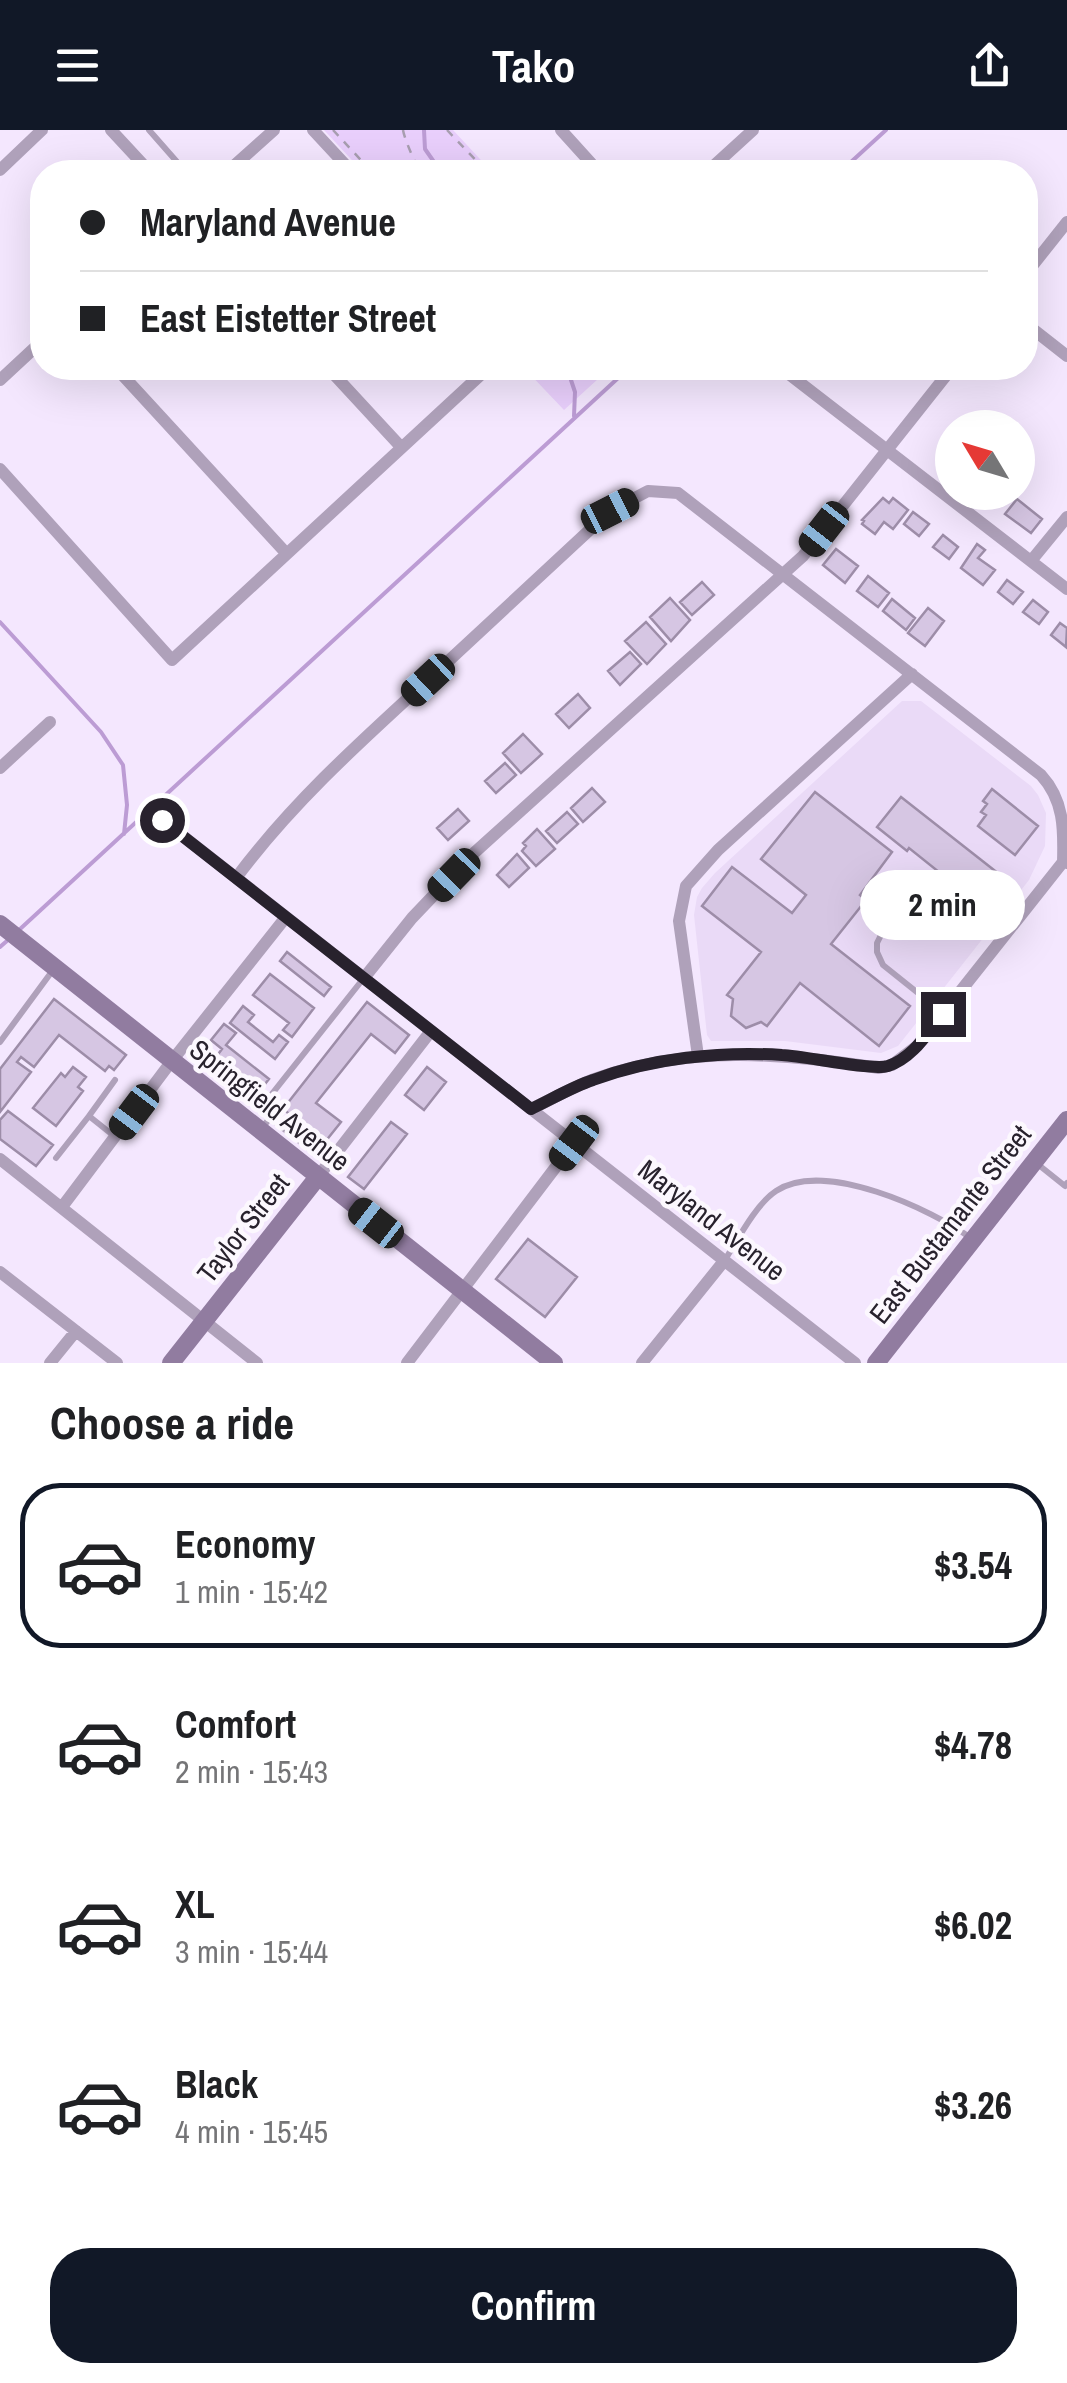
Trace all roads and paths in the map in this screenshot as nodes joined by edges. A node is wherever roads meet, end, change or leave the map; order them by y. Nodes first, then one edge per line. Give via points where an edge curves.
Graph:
1 (42, 130) edge
2 (110, 130) edge
3 (149, 130) edge
4 (274, 130) edge
5 (313, 130) edge
6 (333, 130) edge
7 (403, 130) edge
8 (447, 130) edge
9 (561, 130) edge
10 (754, 130) edge
11 (139, 160) edge
12 (177, 160) edge
13 (240, 160) edge
14 (341, 160) edge
15 (361, 160) edge
16 (416, 160) edge
17 (476, 160) edge
18 (588, 160) edge
19 (720, 160) edge
20 (0, 170) edge
21 (1067, 222) edge
22 (1038, 259) edge
23 (1038, 333) edge
24 (30, 352) edge
25 (1067, 356) edge
26 (0, 380) edge
27 (127, 380) edge
28 (339, 380) edge
29 (475, 380) edge
30 (796, 380) edge
31 (942, 380) edge
32 (401, 447) junction
33 (886, 450) junction
34 (0, 470) edge
35 (1067, 517) edge
36 (286, 552) junction
37 (1031, 561) junction
38 (784, 575) junction
39 (1067, 589) edge
40 (912, 674) junction
41 (50, 722) dead end
42 (0, 768) edge
43 (162, 820) dead end
44 (1065, 862) edge
45 (236, 878) junction
46 (286, 917) junction
47 (0, 924) edge
48 (1001, 940) junction
49 (54, 969) junction
50 (364, 978) junction
51 (943, 1014) junction
52 (432, 1031) junction
53 (0, 1042) edge
54 (698, 1056) junction
55 (171, 1062) junction
56 (115, 1080) dead end
57 (531, 1109) junction
58 (88, 1116) junction
59 (1067, 1120) edge
60 (264, 1125) junction
61 (115, 1136) junction
62 (574, 1143) junction
63 (312, 1151) dead end
64 (56, 1158) dead end
65 (0, 1159) edge
66 (1034, 1162) junction
67 (318, 1178) junction
68 (1067, 1183) edge
69 (62, 1207) junction
70 (972, 1240) junction
71 (724, 1260) junction
72 (0, 1272) edge
73 (463, 1292) junction
74 (204, 1321) junction
75 (76, 1330) junction
76 (50, 1363) edge
77 (117, 1363) edge
78 (171, 1363) edge
79 (257, 1363) edge
80 (407, 1363) edge
81 (554, 1363) edge
82 (642, 1363) edge
83 (855, 1363) edge
84 (876, 1363) edge

1 - 20 street
2 - 11 street
3 - 12 lane
4 - 13 street
5 - 14 street
6 - 15 path
7 - 16 path
8 - 17 path
9 - 18 street
10 - 19 street
21 - 22 street
23 - 25 street
24 - 26 street
27 - 36 street
28 - 32 street
29 - 32 street
30 - 33 street
31 - 33 street
32 - 36 street
33 - 37 street
33 - 38 street
34 - 36 street via 172,660
35 - 37 street
37 - 39 street
38 - 40 street
38 - 45 street via 678,494 648,492 610,511 344,756
38 - 50 street via 474,853
40 - 44 street via 1050,786 1063,821
40 - 54 street via 686,886 679,921
41 - 42 street
43 - 45 street, Maryland Avenue
44 - 48 street
45 - 46 street, Maryland Avenue
46 - 50 street, Maryland Avenue
46 - 55 street
47 - 49 main road, Springfield Avenue
48 - 51 street
48 - 51 lane via 938,892 917,892 901,908 878,939 879,960
49 - 53 lane
49 - 55 main road, Springfield Avenue
50 - 52 street, Maryland Avenue
50 - 60 lane via 260,1110
51 - 54 street via 904,1058 880,1068 777,1054
52 - 57 street, Maryland Avenue
52 - 67 street, Taylor Street
54 - 57 street via 594,1079
55 - 60 main road, Springfield Avenue
55 - 61 street
56 - 58 lane
57 - 62 street, Maryland Avenue
58 - 61 lane
58 - 64 lane
59 - 66 main road, East Bustamante Street
60 - 63 lane
60 - 67 main road, Springfield Avenue
61 - 69 street
62 - 71 street, Maryland Avenue
62 - 73 street
65 - 69 street
66 - 68 lane
66 - 70 main road, East Bustamante Street
67 - 73 main road, Springfield Avenue
67 - 74 main road, Taylor Street
69 - 74 street
70 - 71 lane via 900,1200 808,1181 772,1193
70 - 84 main road, East Bustamante Street
71 - 82 street
71 - 83 street, Maryland Avenue
72 - 75 street
73 - 80 street
73 - 81 main road, Springfield Avenue
74 - 78 main road, Taylor Street
74 - 79 street
75 - 76 street
75 - 77 street

